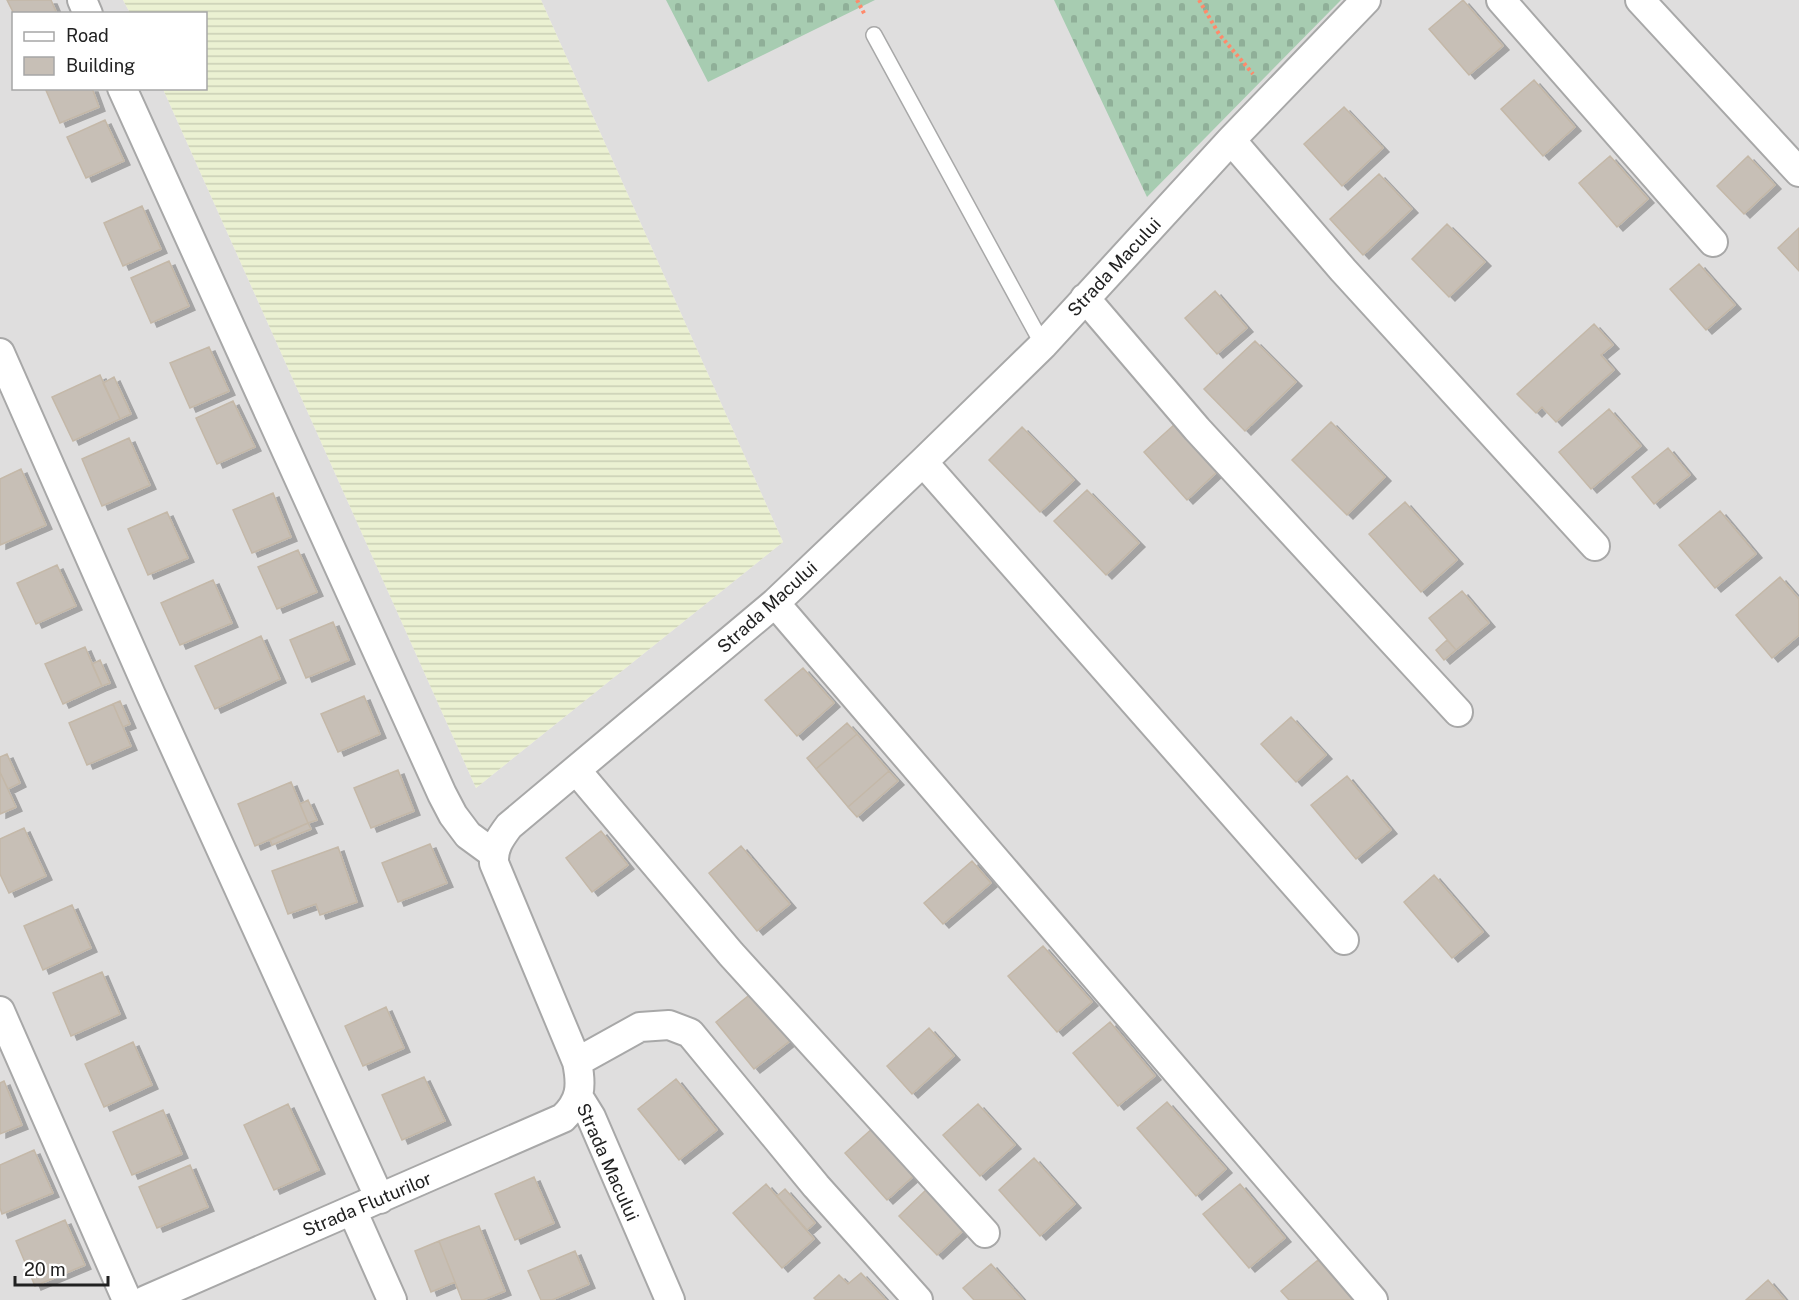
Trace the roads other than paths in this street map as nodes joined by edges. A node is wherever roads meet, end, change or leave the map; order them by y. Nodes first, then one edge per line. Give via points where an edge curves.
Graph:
1 (1366, 0) edge
2 (1501, 0) edge
3 (1640, 0) edge
4 (874, 35) dead end
5 (123, 90) edge
6 (1231, 140) junction
7 (1799, 172) edge
8 (1713, 242) dead end
9 (1085, 298) junction
10 (1043, 345) junction
11 (0, 354) edge
12 (923, 462) junction
13 (1595, 546) dead end
14 (775, 603) junction
15 (1458, 712) dead end
16 (576, 770) junction
17 (494, 854) junction
18 (1344, 940) dead end
19 (0, 1011) edge
20 (577, 1062) junction
21 (578, 1096) junction
22 (380, 1199) junction
23 (352, 1210) junction
24 (985, 1233) dead end
25 (666, 1290) edge
26 (127, 1300) edge
27 (146, 1300) edge
28 (392, 1300) edge
29 (690, 1300) edge
30 (918, 1300) edge
31 (1373, 1300) edge

1 - 6 street, Strada Macului
2 - 8 street
3 - 7 street
4 - 10 lane
5 - 17 street via 442,794 468,835
6 - 9 street, Strada Macului
6 - 13 street via 1343,270
9 - 10 street, Strada Macului
9 - 15 street via 1197,429
10 - 12 street, Strada Macului
11 - 22 street
12 - 14 street, Strada Macului
12 - 18 street
14 - 16 street, Strada Macului
14 - 31 street
16 - 17 street, Strada Macului via 509,826 498,840
16 - 24 street via 731,954
17 - 20 street, Strada Macului via 494,864
19 - 26 street
20 - 21 street, Strada Macului
20 - 30 street via 640,1027 669,1025 690,1033 816,1186
21 - 22 street, Strada Fluturilor via 563,1118
21 - 25 street, Strada Macului via 591,1117
22 - 23 street, Strada Fluturilor
23 - 27 street, Strada Fluturilor
23 - 28 street
25 - 29 street

